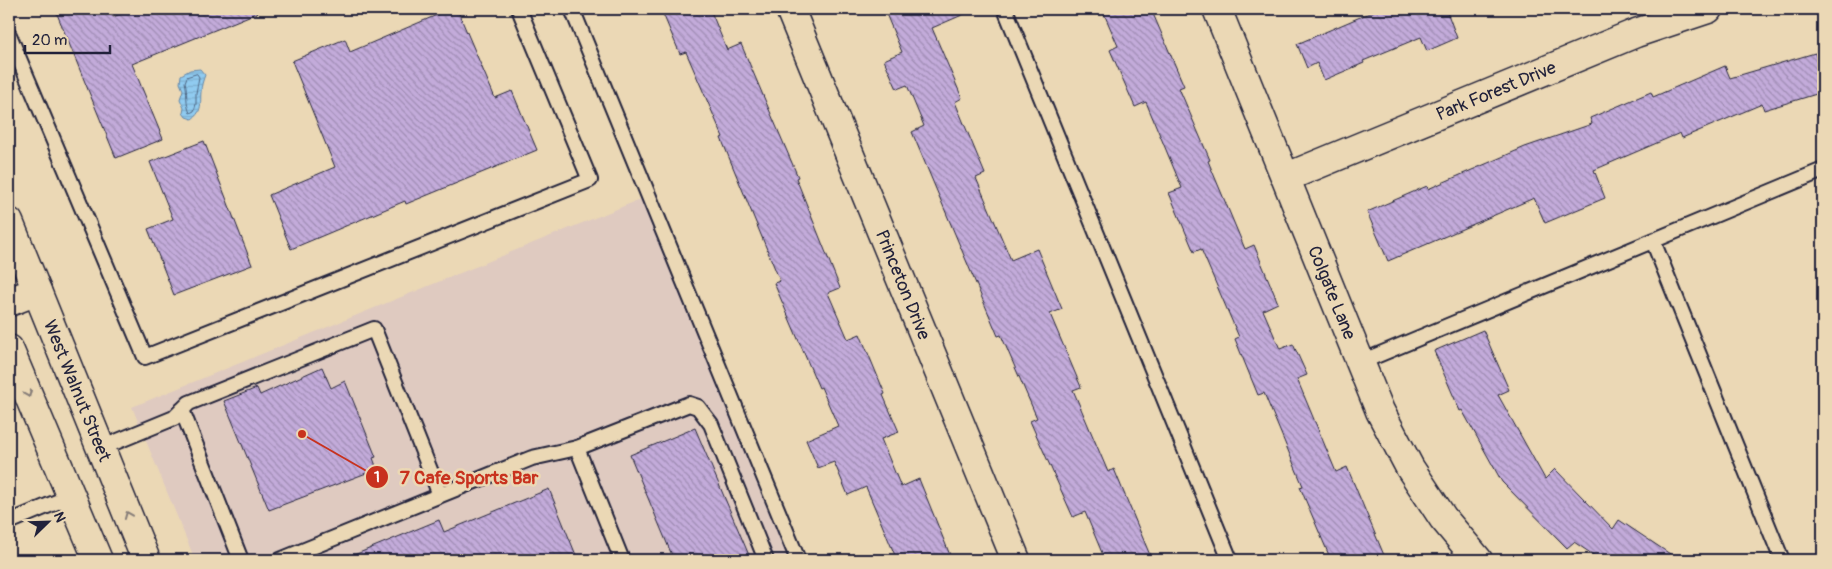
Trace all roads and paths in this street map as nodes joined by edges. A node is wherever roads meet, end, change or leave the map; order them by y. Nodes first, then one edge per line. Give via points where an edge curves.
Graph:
1 (519, 9) edge
2 (572, 9) edge
3 (790, 9) edge
4 (1005, 9) edge
5 (1217, 9) edge
6 (1708, 9) edge
7 (9, 35) edge
8 (1823, 170) edge
9 (1287, 177) junction
10 (9, 222) edge
11 (1654, 241) junction
12 (37, 291) junction
13 (9, 302) edge
14 (9, 349) edge
15 (1361, 362) junction
16 (182, 410) junction
17 (101, 448) junction
18 (578, 448) junction
19 (440, 495) junction
20 (71, 496) junction
21 (9, 522) edge
22 (98, 560) edge
23 (146, 560) edge
24 (241, 560) edge
25 (280, 560) edge
26 (622, 560) edge
27 (766, 560) edge
28 (798, 560) edge
29 (1016, 560) edge
30 (1230, 560) edge
31 (1478, 560) edge
32 (1782, 560) edge

1 - 7 lane via 590,180 145,357
2 - 28 lane
3 - 29 street, Princeton Drive
4 - 30 lane
5 - 9 street, Colgate Lane
6 - 9 street, Park Forest Drive via 1636,32
8 - 11 lane
9 - 15 street, Colgate Lane
10 - 12 street, West Walnut Street
11 - 15 lane
11 - 32 lane
12 - 13 street
12 - 17 street, West Walnut Street
14 -> 20 street
15 - 31 street, Colgate Lane via 1380,411 1410,468 1442,518
16 - 17 lane via 174,418
16 - 19 lane via 189,403 374,329
16 - 24 lane
23 -> 17 street, West Walnut Street
18 - 19 lane via 532,458
18 - 26 lane
18 - 27 lane via 689,404 698,407 711,424
19 - 25 lane
20 - 21 lane
20 - 22 street

